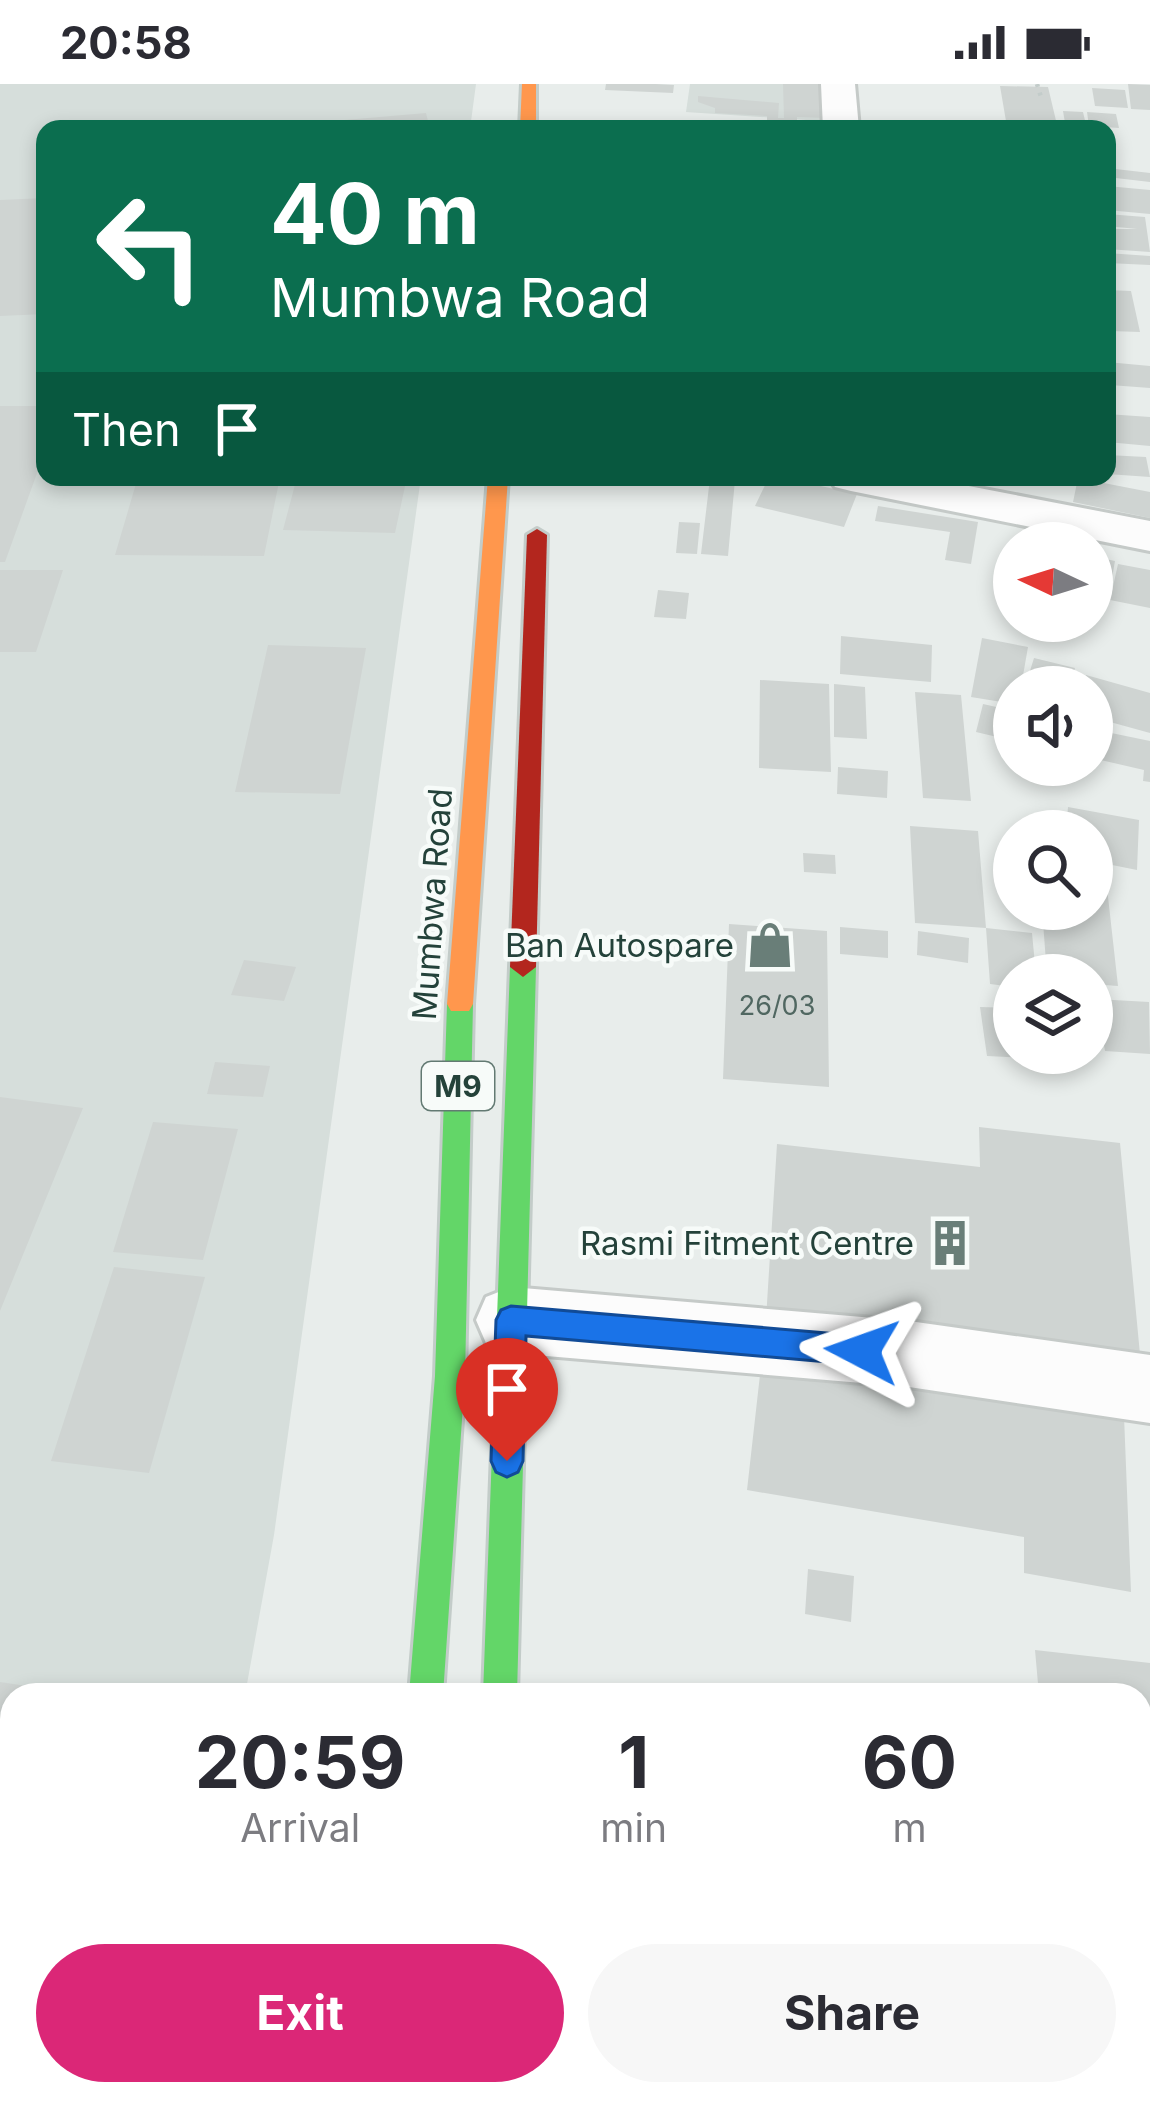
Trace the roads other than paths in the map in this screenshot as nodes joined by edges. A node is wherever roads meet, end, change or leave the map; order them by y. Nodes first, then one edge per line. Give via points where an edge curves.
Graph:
1 (529, 84) edge
2 (838, 84) edge
3 (528, 120) edge
4 (840, 120) edge
5 (497, 486) edge
6 (926, 486) edge
7 (538, 506) dead end
8 (1150, 536) edge
9 (511, 1320) junction
10 (1150, 1389) edge
11 (427, 1683) edge
12 (500, 1683) edge

1 - 3 main road
2 - 4 street
5 - 11 main road, Mumbwa Road / M9 via 459,1024 450,1376
6 - 8 street
7 - 9 main road, M9
9 - 10 street via 909,1354
9 - 12 main road, M9

